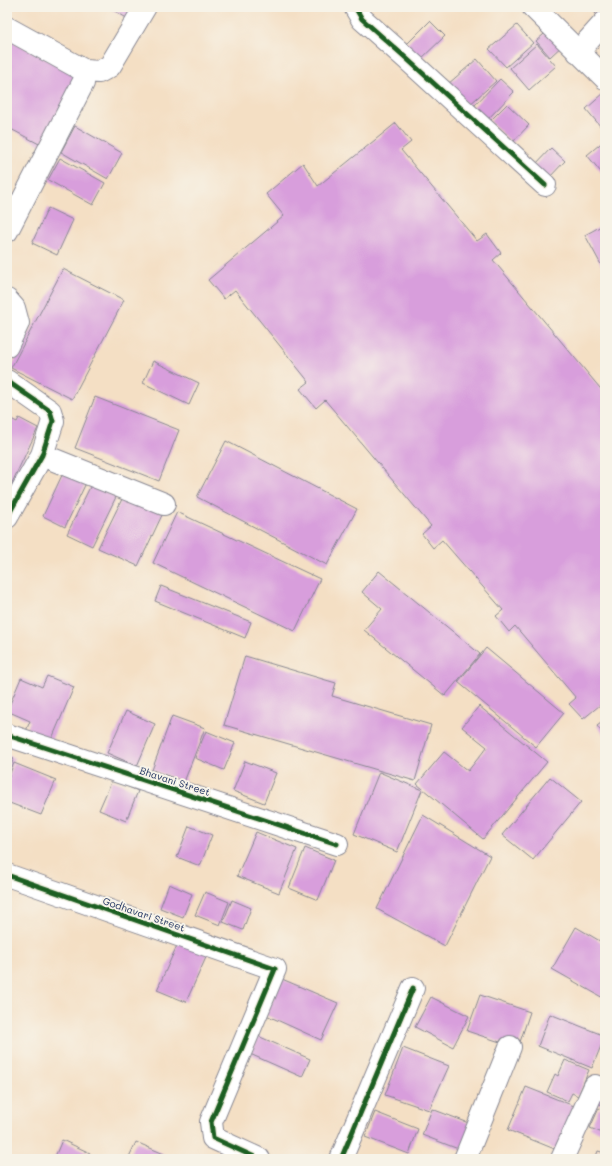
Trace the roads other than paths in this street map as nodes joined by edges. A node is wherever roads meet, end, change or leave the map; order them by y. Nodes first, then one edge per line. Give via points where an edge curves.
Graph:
1 (146, 7) edge
2 (355, 7) edge
3 (534, 7) edge
4 (605, 22) edge
5 (7, 28) edge
6 (578, 52) junction
7 (605, 78) edge
8 (83, 83) dead end
9 (545, 185) dead end
10 (7, 231) edge
11 (7, 300) edge
12 (7, 346) edge
13 (7, 381) edge
14 (42, 455) junction
15 (164, 504) dead end
16 (7, 517) edge
17 (7, 735) edge
18 (337, 844) dead end
19 (7, 876) edge
20 (413, 988) dead end
21 (510, 1047) dead end
22 (595, 1086) dead end
23 (259, 1159) edge
24 (341, 1159) edge
25 (465, 1159) edge
26 (562, 1159) edge

1 - 5 street via 110,66 99,72 85,71
2 - 9 street via 362,19
3 - 6 street
4 - 6 street
6 - 7 street
8 - 10 street
11 - 12 street via 14,308 18,323
13 - 14 street via 50,411 53,421
14 - 15 street
14 - 16 street
17 - 18 street, Bhavani Street
19 - 23 street, Godhavari Street via 275,969 211,1122 213,1138
20 - 24 street
21 - 25 street
22 - 26 street

